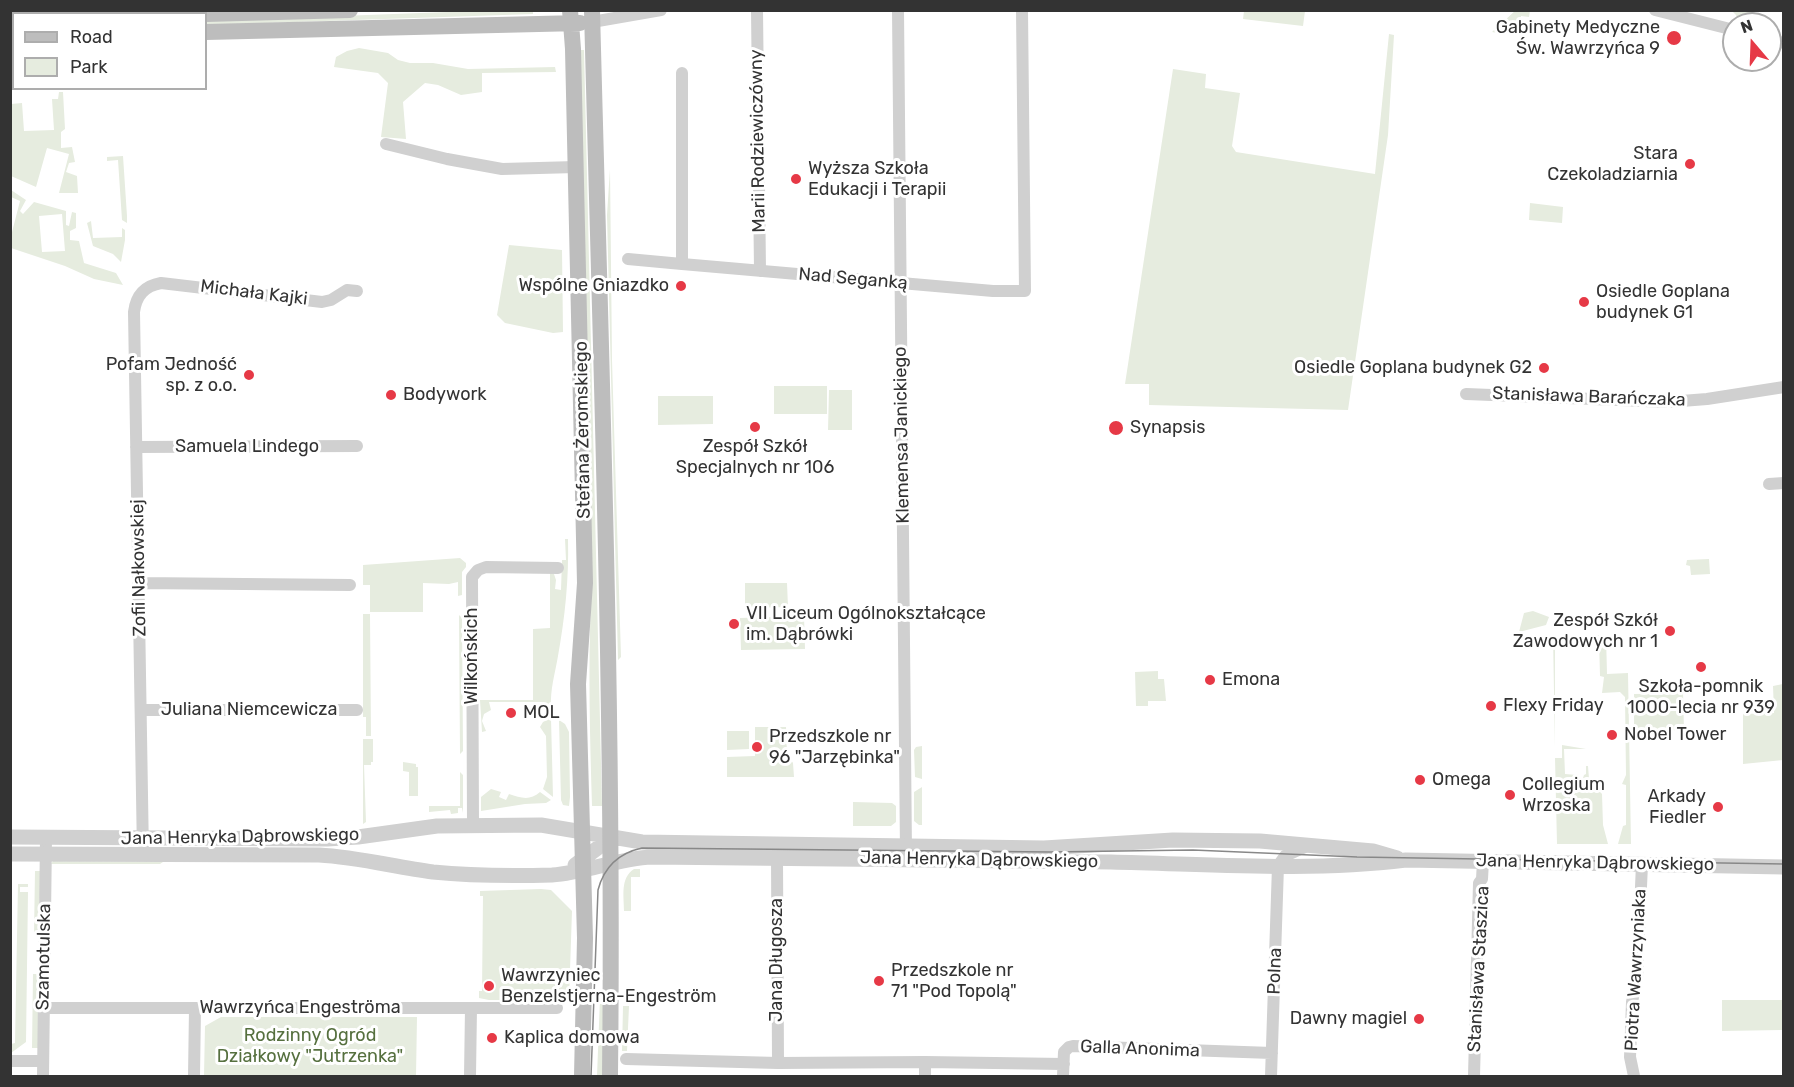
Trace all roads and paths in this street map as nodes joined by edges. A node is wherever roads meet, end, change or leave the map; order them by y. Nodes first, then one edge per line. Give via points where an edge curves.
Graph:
1 (350, 10) edge
2 (661, 10) edge
3 (757, 10) edge
4 (898, 10) edge
5 (1022, 10) edge
6 (1655, 10) edge
7 (207, 15) edge
8 (592, 16) edge
9 (570, 17) edge
10 (1722, 27) edge
11 (207, 32) edge
12 (682, 73) dead end
13 (386, 144) dead end
14 (576, 167) junction
15 (628, 259) dead end
16 (682, 264) junction
17 (760, 271) junction
18 (900, 283) junction
19 (148, 287) joint
20 (357, 291) dead end
21 (1784, 387) edge
22 (1466, 394) dead end
23 (357, 446) dead end
24 (136, 447) junction
25 (1784, 483) edge
26 (1769, 484) dead end
27 (558, 567) dead end
28 (139, 583) junction
29 (350, 585) dead end
30 (141, 710) junction
31 (357, 710) dead end
32 (473, 825) junction
33 (10, 837) edge
34 (46, 838) junction
35 (143, 838) junction
36 (1260, 841) junction
37 (1311, 844) junction
38 (611, 850) junction
39 (582, 853) junction
40 (906, 853) junction
41 (10, 854) edge
42 (46, 854) junction
43 (143, 855) junction
44 (777, 857) junction
45 (1406, 860) junction
46 (1483, 861) junction
47 (1642, 864) junction
48 (1278, 866) junction
49 (1784, 867) edge
50 (554, 874) junction
51 (583, 897) junction
52 (44, 1008) junction
53 (195, 1008) junction
54 (471, 1008) junction
55 (557, 1008) dead end
56 (1272, 1053) junction
57 (626, 1059) dead end
58 (10, 1061) edge
59 (43, 1061) junction
60 (925, 1062) junction
61 (778, 1063) junction
62 (792, 1063) junction
63 (1064, 1070) edge
64 (43, 1077) edge
65 (194, 1077) edge
66 (470, 1077) edge
67 (582, 1077) edge
68 (610, 1077) edge
69 (792, 1077) edge
70 (925, 1077) edge
71 (1271, 1077) edge
72 (1474, 1077) edge
73 (1634, 1077) edge

1 - 7 main road
2 - 8 street
3 - 17 street, Marii Rodziewiczówny
4 - 18 street, Klemensa Janickiego
5 - 18 street, Nad Seganką via 1025,291
6 - 10 street
8 - 9 main road
8 - 38 main road, Stefana Żeromskiego
9 - 11 main road
9 - 14 main road, Stefana Żeromskiego
12 - 16 street
13 - 14 street via 502,169
14 - 39 main road, Stefana Żeromskiego via 585,583 578,684
15 - 16 street, Nad Seganką
16 - 17 street, Nad Seganką
17 - 18 street, Nad Seganką
18 - 40 street, Klemensa Janickiego
19 - 20 street, Michała Kajki via 168,283 322,302 347,290
19 - 24 street, Zofii Nałkowskiej via 137,298 134,312
21 - 22 street, Stanisława Barańczaka via 1669,402
23 - 24 street, Samuela Lindego
24 - 28 street, Zofii Nałkowskiej
25 - 26 street
27 - 32 street, Wilkońskich via 486,567 472,577
28 - 29 street
28 - 30 street, Zofii Nałkowskiej
30 - 31 street, Juliana Niemcewicza
30 - 35 street, Zofii Nałkowskiej
32 - 35 street, Jana Henryka Dąbrowskiego via 327,839
32 - 39 street, Jana Henryka Dąbrowskiego via 541,825
33 - 34 street, Jana Henryka Dąbrowskiego
34 - 35 street, Jana Henryka Dąbrowskiego
34 - 42 street, Szamotulska
35 - 43 street, Zofii Nałkowskiej
36 - 37 street, Jana Henryka Dąbrowskiego
36 - 40 street, Jana Henryka Dąbrowskiego via 1173,840
36 - 48 street via 1272,849
37 - 45 street, Jana Henryka Dąbrowskiego via 1373,851
37 - 48 street via 1284,856
38 - 39 street, Jana Henryka Dąbrowskiego
38 - 39 street, Jana Henryka Dąbrowskiego
38 - 39 street, Jana Henryka Dąbrowskiego
38 - 40 street, Jana Henryka Dąbrowskiego via 642,842
38 - 44 street, Jana Henryka Dąbrowskiego via 642,857
38 - 68 main road, Stefana Żeromskiego
39 - 50 street, Jana Henryka Dąbrowskiego
39 - 51 main road, Stefana Żeromskiego
40 - 44 street, Jana Henryka Dąbrowskiego
40 - 48 street, Jana Henryka Dąbrowskiego
41 - 42 street, Jana Henryka Dąbrowskiego
42 - 43 street, Jana Henryka Dąbrowskiego
42 - 52 street, Szamotulska
43 - 50 street, Jana Henryka Dąbrowskiego via 329,856 433,872
44 - 61 street, Jana Długosza
45 - 46 street, Jana Henryka Dąbrowskiego
45 - 48 street, Jana Henryka Dąbrowskiego via 1355,866
46 - 47 street, Jana Henryka Dąbrowskiego
46 - 72 street, Stanisława Staszica via 1479,883
47 - 49 street, Jana Henryka Dąbrowskiego
47 - 73 street, Piotra Wawrzyniaka via 1637,978 1632,1002 1630,1057
48 - 56 street, Polna
50 - 51 street via 568,878
51 - 67 main road, Stefana Żeromskiego
52 - 53 street, Wawrzyńca Engeströma
52 - 59 street, Szamotulska
53 - 54 street, Wawrzyńca Engeströma
53 - 65 street
54 - 55 street, Wawrzyńca Engeströma
54 - 66 street
56 - 63 street, Galla Anonima via 1073,1046 1064,1053
56 - 71 street, Polna
57 - 61 street, Galla Anonima
58 - 59 street
59 - 64 street, Szamotulska
60 - 62 street, Galla Anonima
60 - 63 street, Galla Anonima
60 - 70 street
61 - 62 street, Galla Anonima
62 - 69 street

